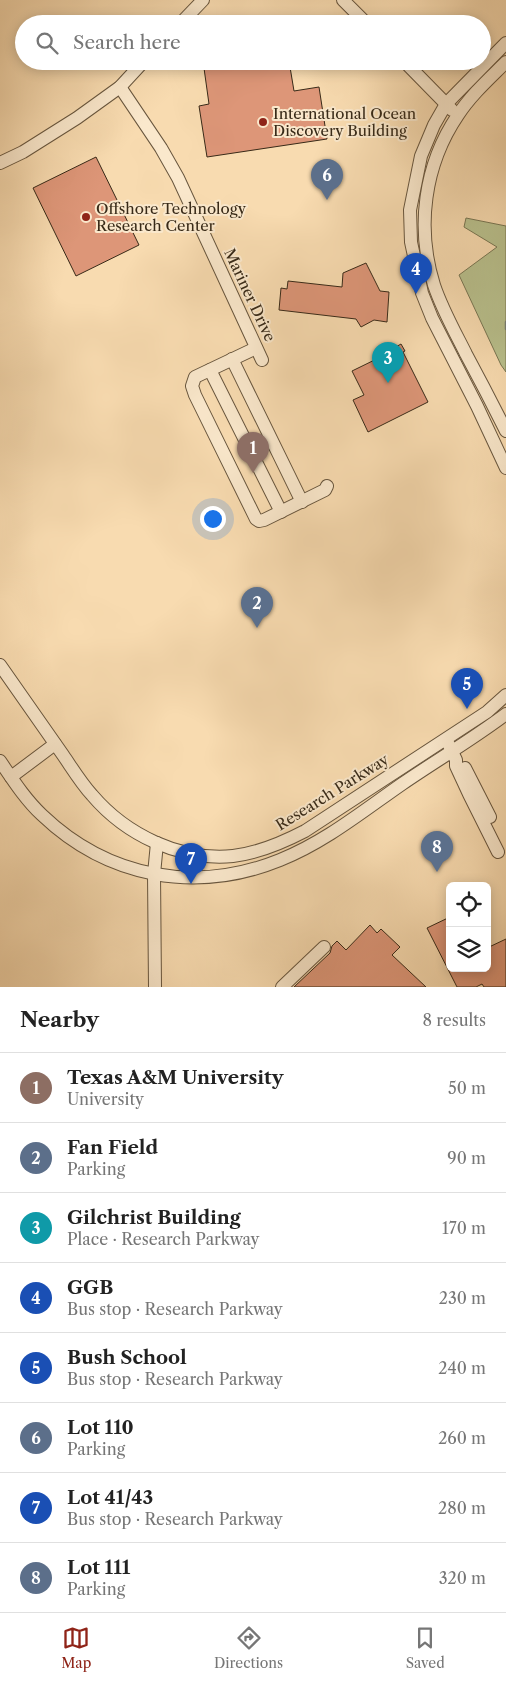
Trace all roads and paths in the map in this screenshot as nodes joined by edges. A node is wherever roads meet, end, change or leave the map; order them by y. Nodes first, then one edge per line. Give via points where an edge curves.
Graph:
1 (203, 0) edge
2 (343, 0) edge
3 (189, 15) edge
4 (358, 15) edge
5 (506, 43) edge
6 (491, 58) edge
7 (506, 62) edge
8 (136, 70) edge
9 (413, 70) edge
10 (479, 70) edge
11 (120, 87) junction
12 (446, 104) junction
13 (458, 115) junction
14 (0, 163) edge
15 (428, 258) junction
16 (414, 260) junction
17 (256, 348) junction
18 (232, 359) junction
19 (262, 360) dead end
20 (210, 370) junction
21 (485, 389) junction
22 (471, 394) junction
23 (506, 431) edge
24 (506, 468) edge
25 (327, 486) dead end
26 (302, 502) junction
27 (281, 512) junction
28 (0, 664) edge
29 (506, 695) edge
30 (506, 714) edge
31 (55, 744) junction
32 (451, 750) junction
33 (0, 761) edge
34 (11, 777) junction
35 (157, 843) junction
36 (502, 850) dead end
37 (154, 874) junction
38 (324, 947) dead end
39 (154, 987) edge
40 (282, 987) edge

1 - 3 street
2 - 4 street
5 - 6 street
7 - 13 street
8 - 11 street
9 - 12 street
10 - 12 street
11 - 14 street via 77,118
11 - 17 street, Mariner Drive via 178,178
12 - 13 street
12 - 16 street via 421,156 414,188 410,210
13 - 15 street via 443,141 426,194
15 - 16 street
15 - 21 street via 446,315
16 - 22 street via 432,318
17 - 18 street
17 - 19 street, Mariner Drive
18 - 20 street
18 - 26 street
20 - 27 street
20 - 27 street via 195,377 192,386 256,520
21 - 22 street
21 - 23 street
22 - 24 street
25 - 26 street
26 - 27 street
28 - 31 street, Research Parkway
29 - 32 street, Research Parkway
30 - 32 street, Research Parkway
31 - 34 street
31 - 35 street, Research Parkway via 92,795 117,820
32 - 35 street, Research Parkway via 276,846 233,856 212,856
32 - 36 street via 462,762
32 - 37 street, Research Parkway via 321,840 282,859 248,872 212,878
33 - 34 street, Research Parkway
34 - 37 street, Research Parkway via 42,815 90,852
35 - 37 street
37 - 39 street
38 - 40 street

